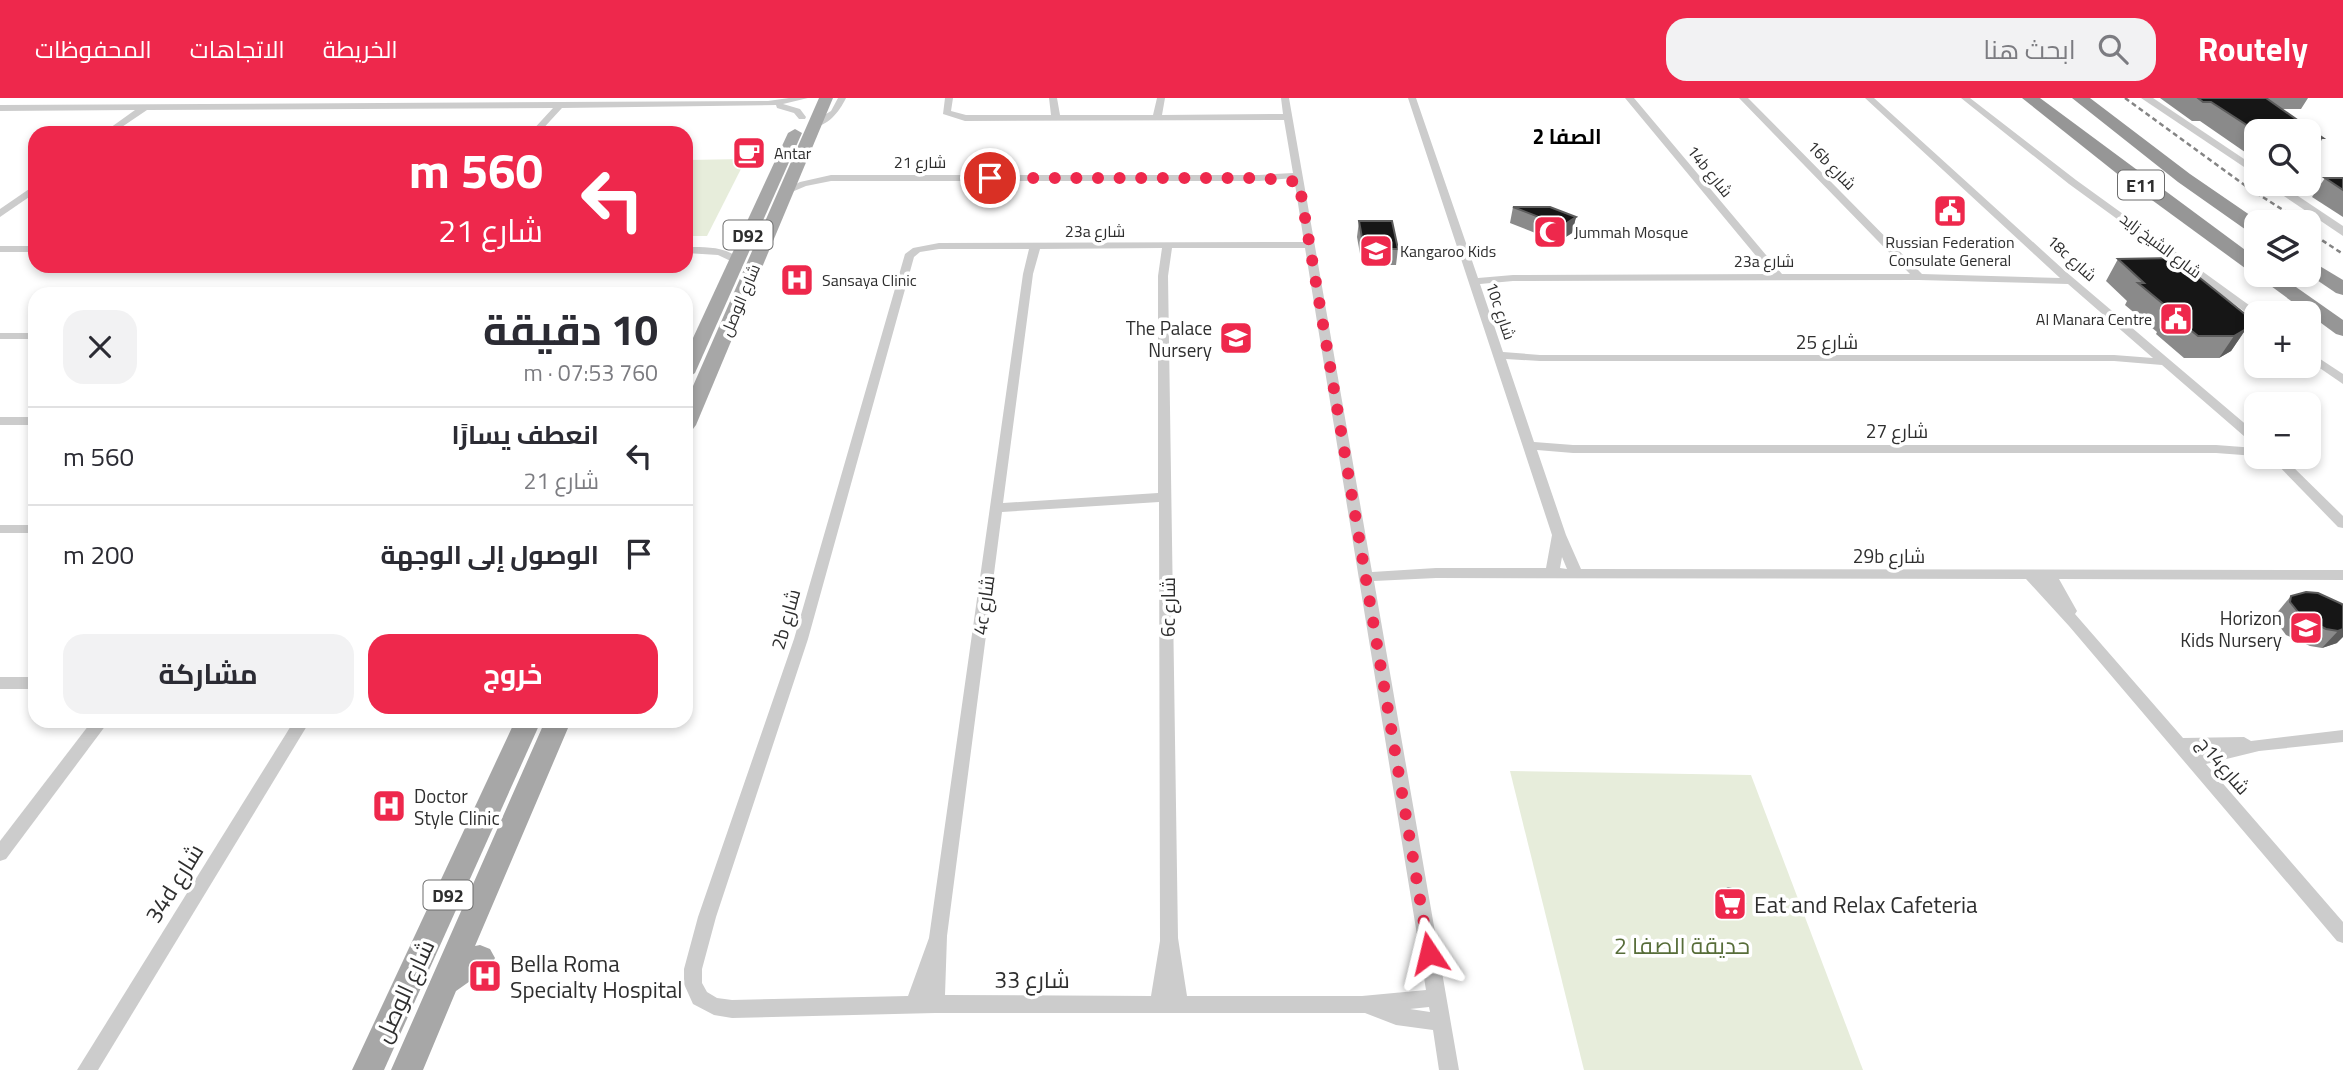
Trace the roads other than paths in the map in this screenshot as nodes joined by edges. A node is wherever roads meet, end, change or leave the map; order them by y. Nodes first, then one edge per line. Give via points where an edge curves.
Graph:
1 (804, 98) edge
2 (811, 98) edge
3 (826, 98) edge
4 (842, 98) edge
5 (949, 98) edge
6 (1285, 98) edge
7 (1412, 98) edge
8 (1743, 98) edge
9 (1750, 98) edge
10 (1869, 98) edge
11 (1965, 98) edge
12 (2030, 98) edge
13 (2080, 98) edge
14 (2146, 98) edge
15 (1633, 100) edge
16 (1052, 101) edge
17 (1161, 101) edge
18 (768, 104) junction
19 (556, 105) junction
20 (200, 107) junction
21 (0, 108) edge
22 (97, 108) junction
23 (141, 108) junction
24 (1756, 109) junction
25 (1043, 118) junction
26 (1056, 118) junction
27 (1157, 118) junction
28 (1168, 118) junction
29 (1289, 120) junction
30 (808, 121) junction
31 (117, 126) edge
32 (540, 126) edge
33 (2244, 164) edge
34 (798, 166) junction
35 (831, 178) junction
36 (1298, 179) junction
37 (787, 191) junction
38 (28, 193) edge
39 (2290, 196) edge
40 (0, 214) edge
41 (2244, 220) edge
42 (748, 225) junction
43 (2343, 232) edge
44 (1885, 243) junction
45 (1031, 247) junction
46 (1163, 247) junction
47 (1310, 247) junction
48 (0, 249) edge
49 (28, 249) edge
50 (693, 250) edge
51 (702, 250) junction
52 (917, 250) joint
53 (2244, 258) edge
54 (1762, 259) junction
55 (737, 261) junction
56 (2321, 274) edge
57 (1767, 277) junction
58 (1779, 277) junction
59 (1905, 277) junction
60 (1919, 277) junction
61 (2066, 277) junction
62 (1472, 279) junction
63 (2283, 287) edge
64 (2343, 289) edge
65 (2244, 306) edge
66 (2343, 330) edge
67 (0, 336) edge
68 (28, 336) edge
69 (693, 358) edge
70 (2160, 358) junction
71 (1499, 359) junction
72 (2321, 364) edge
73 (2343, 380) edge
74 (693, 409) edge
75 (0, 421) edge
76 (28, 421) edge
77 (2244, 432) edge
78 (2244, 444) edge
79 (2222, 449) junction
80 (1530, 450) junction
81 (2244, 451) edge
82 (2288, 469) edge
83 (997, 503) junction
84 (1166, 503) junction
85 (2342, 522) edge
86 (0, 529) edge
87 (28, 529) edge
88 (1559, 535) junction
89 (1365, 572) junction
90 (1552, 573) junction
91 (1576, 573) junction
92 (2029, 574) junction
93 (2049, 574) junction
94 (2343, 575) edge
95 (2074, 622) junction
96 (28, 682) edge
97 (0, 683) edge
98 (96, 728) edge
99 (298, 728) edge
100 (524, 728) edge
101 (555, 728) edge
102 (2343, 736) edge
103 (2178, 744) junction
104 (2259, 745) junction
105 (2193, 761) junction
106 (0, 854) edge
107 (2343, 934) edge
108 (938, 936) junction
109 (1169, 937) junction
110 (480, 958) dead end
111 (446, 981) junction
112 (1436, 998) junction
113 (700, 999) joint
114 (1159, 1003) junction
115 (1179, 1003) junction
116 (915, 1004) junction
117 (935, 1004) junction
118 (1367, 1005) junction
119 (1440, 1022) junction
120 (86, 1070) edge
121 (368, 1070) edge
122 (407, 1070) edge
123 (1448, 1070) edge

1 - 18 street
2 - 30 main road, شارع الوصل / D92
3 - 30 main road, شارع الوصل / D92
4 - 30 street via 834,113
5 - 25 street via 949,115
6 - 29 street
7 - 62 street, 10c شارع
8 - 24 street, 16b شارع
9 - 24 street, 16b شارع
10 - 61 street, 18c شارع
11 - 65 street, شارع الشيخ زايد via 2048,166
12 - 53 highway, شارع الشيخ زايد / E11
13 - 41 highway, E11
14 - 33 street
15 - 54 street, 14b شارع
16 - 25 street
16 - 26 street
17 - 27 street
17 - 28 street
18 - 19 street
18 - 30 street via 793,109
19 - 20 street
19 - 32 street
20 - 22 street via 190,100 116,101
20 - 23 street
21 - 22 street
22 - 23 street
23 - 31 street
24 - 44 street, 16b شارع
25 - 26 street
26 - 27 street
27 - 28 street
28 - 29 street
29 - 36 street
30 - 34 main road, شارع الوصل / D92
30 - 42 main road, شارع الوصل / D92
34 - 35 street, شارع 21 via 807,173
34 - 37 main road, شارع الوصل / D92
35 - 36 street, شارع 21
35 - 37 street, شارع 21
36 - 47 street
37 - 74 main road, شارع الوصل / D92
38 - 40 street
39 - 43 street
42 - 51 street via 726,247
42 - 55 main road, شارع الوصل / D92
44 - 59 street, 16b شارع
44 - 60 street, 16b شارع
45 - 46 street, 23a شارع
45 - 52 street, 23a شارع
45 - 83 street, 4c شارع
46 - 47 street, 23a شارع
46 - 84 street, 6c شارع
47 - 89 street
48 - 49 street
50 - 51 street
51 - 55 street
52 - 113 street, 2b شارع via 905,263 800,639 707,917 693,969
54 - 57 street, 14b شارع
54 - 58 street, 14b شارع
55 - 69 main road, شارع الوصل / D92
56 - 64 highway
57 - 58 street, 23a شارع
57 - 62 street, 23a شارع
58 - 59 street, 23a شارع
59 - 60 street, 23a شارع
60 - 61 street, 23a شارع
61 - 70 street, 18c شارع
62 - 71 street, 10c شارع
63 - 66 highway
67 - 68 street
70 - 71 street, شارع 25
70 - 77 street, 18c شارع
71 - 80 street, 10c شارع
72 - 73 street
75 - 76 street
78 - 79 street, شارع 27
79 - 80 street, شارع 27
79 - 81 street, شارع 27
80 - 88 street, 10c شارع
82 - 85 street
83 - 84 street
83 - 108 street, 4c شارع
84 - 109 street, 6c شارع
86 - 87 street
88 - 90 street, 10c شارع
88 - 91 street, 10c شارع
89 - 90 street, 29b شارع
89 - 112 street
90 - 91 street, 29b شارع
91 - 92 street, 29b شارع
92 - 93 street, 29b شارع
92 - 95 street, شارع14ج
93 - 94 street, 29b شارع
93 - 95 street, شارع14ج
95 - 103 street, شارع14ج
96 - 97 street
98 - 106 street
99 - 120 street, 34d شارع
100 - 121 main road, شارع الوصل / D92
101 - 111 main road, شارع الوصل / D92
102 - 104 street
103 - 104 street
103 - 105 street, شارع14ج
104 - 105 street
105 - 107 street, شارع14ج
108 - 116 street, 4c شارع
108 - 117 street, 4c شارع
109 - 114 street, 6c شارع
109 - 115 street, 6c شارع
110 - 111 main road
111 - 122 main road, شارع الوصل / D92
112 - 118 street, شارع 33
112 - 119 street
113 - 116 street, شارع 33 via 732,1009
114 - 115 street, شارع 33
114 - 117 street, شارع 33
115 - 118 street, شارع 33
116 - 117 street, شارع 33
118 - 119 street, شارع 33 via 1396,1016
119 - 123 street

